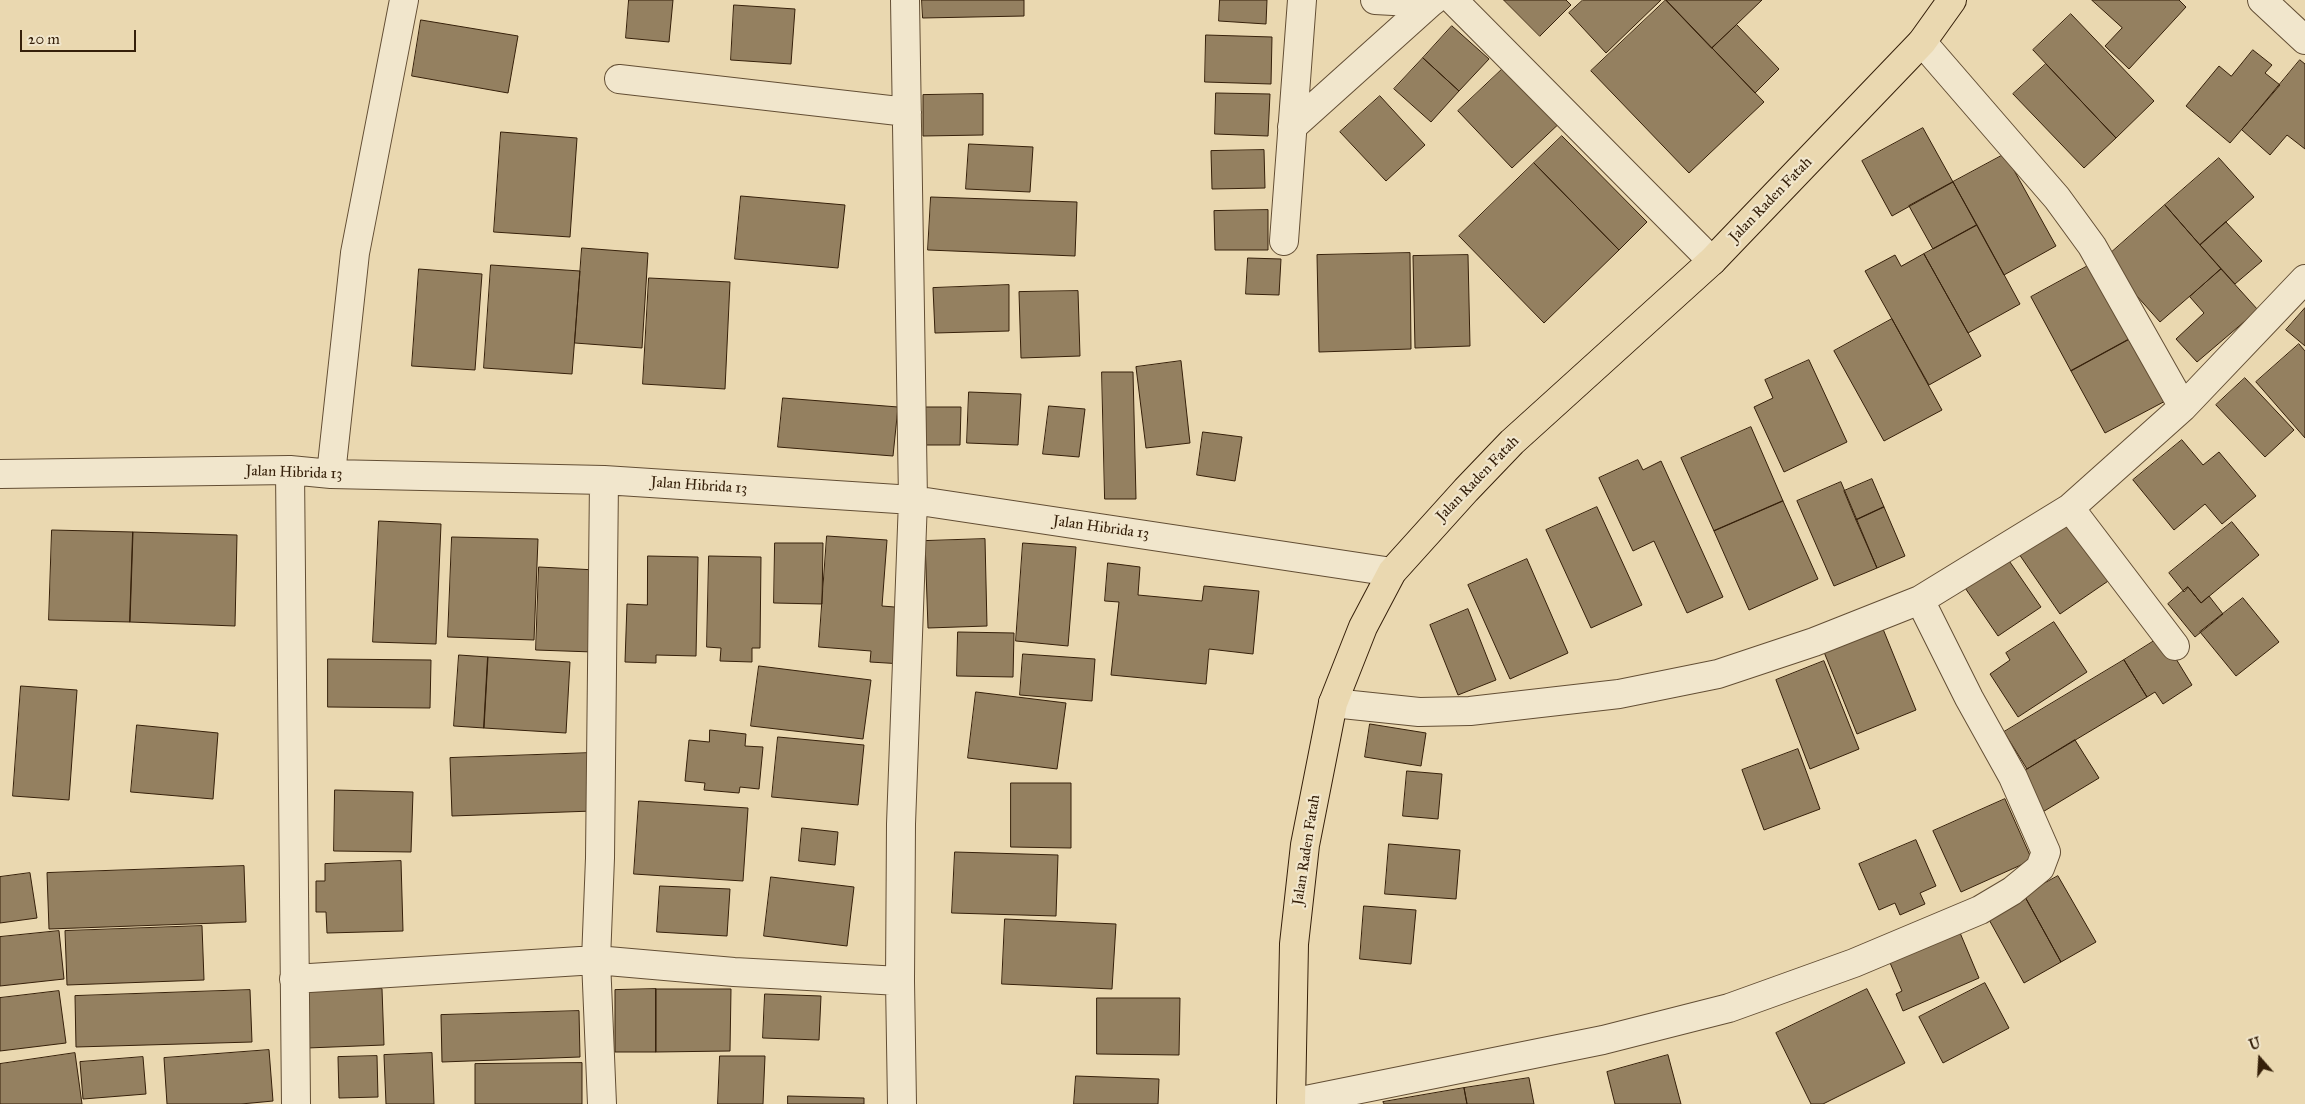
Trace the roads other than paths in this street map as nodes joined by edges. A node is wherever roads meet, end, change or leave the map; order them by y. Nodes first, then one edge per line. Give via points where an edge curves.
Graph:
1 (404, 0) edge
2 (905, 0) edge
3 (1302, 0) edge
4 (1375, 0) edge
5 (1952, 0) edge
6 (2262, 0) edge
7 (1439, 1) edge
8 (2305, 40) edge
9 (1922, 42) junction
10 (619, 79) dead end
11 (907, 112) junction
12 (1292, 127) junction
13 (1284, 241) dead end
14 (1712, 261) junction
15 (2305, 279) edge
16 (2184, 407) junction
17 (290, 470) junction
18 (0, 474) edge
19 (331, 474) junction
20 (604, 480) junction
21 (913, 500) junction
22 (2070, 508) junction
23 (1392, 572) junction
24 (1920, 600) junction
25 (2175, 646) dead end
26 (1333, 703) junction
27 (596, 960) junction
28 (294, 979) junction
29 (900, 981) junction
30 (296, 1104) edge
31 (602, 1104) edge
32 (902, 1104) edge
33 (1291, 1104) edge

1 - 19 street via 355,253
2 - 11 street
3 - 12 street
4 - 7 street
5 - 9 highway, Jalan Raden Fatah
6 - 8 street
7 - 12 street
7 - 14 street
9 - 14 highway, Jalan Raden Fatah
9 - 16 street via 2057,198 2092,246
10 - 11 street
11 - 21 street
12 - 13 street
14 - 23 highway, Jalan Raden Fatah via 1512,442
15 - 16 street
16 - 22 street
17 - 18 street, Jalan Hibrida 13
17 - 19 street, Jalan Hibrida 13
17 - 28 street
19 - 20 street, Jalan Hibrida 13
20 - 21 street, Jalan Hibrida 13
20 - 27 street
21 - 23 street, Jalan Hibrida 13
21 - 29 street via 901,824
22 - 24 street
22 - 25 street
23 - 26 highway, Jalan Raden Fatah via 1363,627
24 - 26 street via 1814,642 1718,674 1619,694 1470,711 1418,712
24 - 33 street via 1968,698 2013,777 2046,852 2040,868 2012,891 1980,910 1854,963 1729,1008 1603,1040
26 - 33 highway, Jalan Raden Fatah via 1304,845 1294,944
27 - 28 street
27 - 29 street
27 - 31 street
28 - 30 street
29 - 32 street

